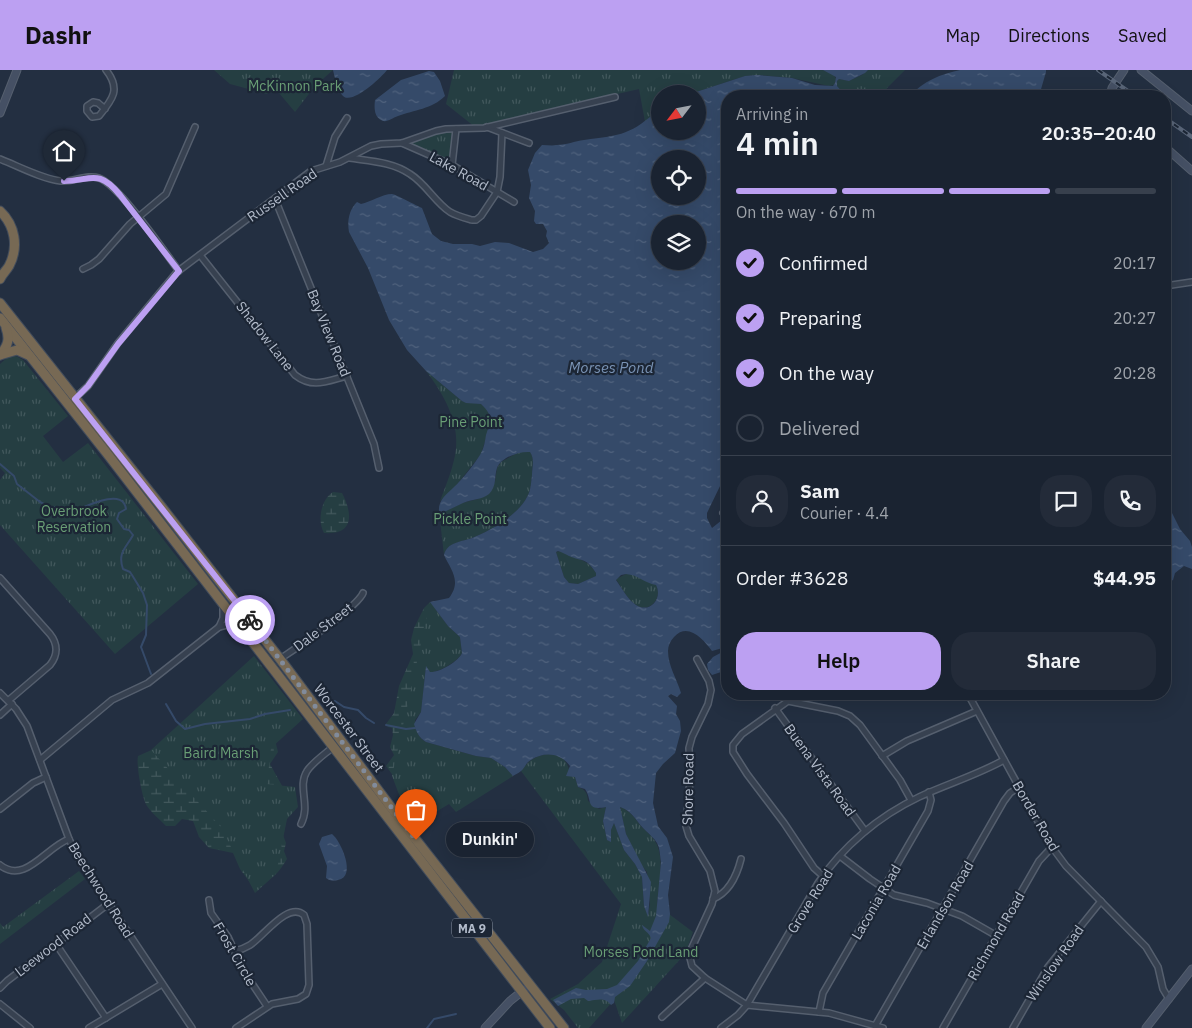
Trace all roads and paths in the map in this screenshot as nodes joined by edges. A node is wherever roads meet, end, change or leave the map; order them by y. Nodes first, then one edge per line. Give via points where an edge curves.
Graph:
1 (17, 70) edge
2 (106, 70) edge
3 (1124, 70) edge
4 (1141, 70) edge
5 (1112, 90) edge
6 (1166, 90) edge
7 (1171, 94) edge
8 (615, 97) dead end
9 (105, 109) dead end
10 (1192, 111) edge
11 (0, 113) edge
12 (347, 118) dead end
13 (195, 127) dead end
14 (487, 127) junction
15 (456, 129) junction
16 (502, 132) junction
17 (402, 143) junction
18 (529, 143) dead end
19 (1171, 152) edge
20 (350, 158) junction
21 (0, 159) edge
22 (452, 165) junction
23 (326, 166) junction
24 (1192, 171) edge
25 (496, 192) junction
26 (275, 198) junction
27 (514, 202) dead end
28 (0, 211) edge
29 (138, 218) junction
30 (200, 254) junction
31 (83, 269) dead end
32 (179, 271) junction
33 (0, 277) edge
34 (1192, 282) edge
35 (1171, 285) edge
36 (0, 298) edge
37 (2, 306) edge
38 (1, 320) edge
39 (0, 355) edge
40 (32, 358) junction
41 (347, 376) junction
42 (75, 399) junction
43 (379, 468) dead end
44 (0, 578) edge
45 (363, 593) dead end
46 (223, 605) junction
47 (219, 627) junction
48 (241, 628) junction
49 (280, 659) junction
50 (697, 659) dead end
51 (0, 693) edge
52 (971, 700) edge
53 (10, 702) junction
54 (775, 708) junction
55 (978, 712) junction
56 (0, 715) edge
57 (333, 747) junction
58 (882, 756) junction
59 (40, 760) junction
60 (1004, 760) junction
61 (46, 777) junction
62 (1019, 787) junction
63 (929, 792) junction
64 (911, 800) junction
65 (0, 809) edge
66 (301, 824) dead end
67 (865, 831) junction
68 (69, 839) junction
69 (1052, 847) junction
70 (840, 856) junction
71 (741, 859) dead end
72 (0, 865) edge
73 (822, 876) junction
74 (884, 888) junction
75 (209, 900) dead end
76 (713, 900) junction
77 (1101, 901) junction
78 (108, 904) junction
79 (943, 909) junction
80 (997, 936) junction
81 (56, 944) junction
82 (235, 951) junction
83 (1192, 969) edge
84 (705, 978) junction
85 (162, 984) junction
86 (530, 985) junction
87 (0, 988) edge
88 (521, 992) junction
89 (1169, 999) junction
90 (0, 1004) edge
91 (747, 1005) junction
92 (267, 1006) junction
93 (819, 1012) junction
94 (662, 1017) dead end
95 (106, 1018) junction
96 (875, 1026) junction
97 (30, 1028) edge
98 (89, 1028) edge
99 (192, 1028) edge
100 (236, 1028) edge
101 (486, 1028) edge
102 (550, 1028) edge
103 (564, 1028) edge
104 (721, 1028) edge
105 (883, 1028) edge
106 (943, 1028) edge
107 (1013, 1028) edge
108 (1146, 1028) edge

1 - 11 street
2 - 9 street via 115,90
3 - 5 street
4 - 6 street
7 - 10 street
8 - 14 street, Russell Road
12 - 23 street via 335,137
13 - 29 street via 168,192
14 - 15 street, Russell Road
14 - 16 street
15 - 17 street, Russell Road via 436,131
15 - 22 street
16 - 18 street
16 - 25 street
17 - 20 street, Russell Road via 371,146
17 - 22 street, Lake Road
19 - 24 street
20 - 23 street, Russell Road
20 - 25 street via 404,170 450,211 472,220 481,216
21 - 29 street via 58,181 101,179 117,191
22 - 25 street, Lake Road
23 - 26 street, Russell Road via 311,171
25 - 27 street, Lake Road
26 - 30 street, Russell Road
26 - 41 street, Bay View Road
28 - 33 highway via 10,224 15,242 10,262
29 - 31 street via 99,259
29 - 32 street
30 - 32 street, Russell Road
30 - 41 street, Shadow Lane via 295,375 315,384
32 - 42 street, Russell Road
34 - 35 street
36 - 37 highway, Worcester Street
37 - 42 highway, Worcester Street / MA 9
38 - 39 highway via 8,340
38 - 40 highway, Worcester Street / MA 9
39 - 40 highway via 17,350
40 - 46 highway, Worcester Street / MA 9
41 - 43 street, Bay View Road via 374,444
42 - 49 highway, Worcester Street / MA 9
44 - 53 street via 54,639 56,650 50,664
45 - 49 street, Dale Street via 358,601
46 - 47 street
46 - 48 highway, Worcester Street / MA 9
47 - 48 street
47 - 59 street via 148,683 112,700
48 - 57 highway, Worcester Street / MA 9
49 - 86 highway, Worcester Street / MA 9
50 - 76 street, Shore Road via 711,690 688,748 690,780 686,826 712,877 715,888
51 - 53 street, Beechwood Road
52 - 55 street, Border Road
53 - 56 street
53 - 59 street, Beechwood Road via 27,726
54 - 58 street via 795,701 846,714 860,725
54 - 67 street, Buena Vista Road
54 - 73 street via 734,741 732,748 757,788
55 - 58 street via 907,741
55 - 60 street, Border Road
57 - 66 street via 306,774 305,814
57 - 88 highway, Worcester Street / MA 9
58 - 64 street
59 - 61 street, Beechwood Road
60 - 62 street, Border Road
60 - 63 street, Grove Road
61 - 65 street
61 - 68 street, Beechwood Road
62 - 69 street, Border Road
62 - 79 street, Erlandson Road via 1004,801
63 - 64 street, Grove Road
63 - 74 street, Laconia Road via 930,808
64 - 67 street, Grove Road
67 - 70 street, Grove Road
68 - 72 street via 24,870 10,871
68 - 78 street, Beechwood Road
69 - 77 street, Border Road
69 - 80 street, Richmond Road via 1039,861
70 - 73 street, Grove Road
70 - 74 street
71 - 76 street via 734,880
73 - 91 street, Grove Road
74 - 79 street via 898,896
74 - 93 street, Laconia Road via 823,993
75 - 82 street, Frost Circle via 211,913
76 - 84 street, Shore Road via 689,954 692,966
77 - 89 street, Border Road via 1151,954
77 - 107 street, Winslow Road via 1048,967
78 - 81 street, Leewood Road
78 - 85 street, Beechwood Road
79 - 80 street
79 - 96 street, Erlandson Road
80 - 106 street, Richmond Road
81 - 87 street, Leewood Road
81 - 95 street
82 - 92 street, Frost Circle via 243,970
82 - 92 street via 249,946 288,913 297,911 304,915 307,924 308,990 302,997
83 - 89 street
84 - 91 street, Shore Road
84 - 94 street
85 - 95 street
85 - 99 street, Beechwood Road
86 - 88 street
86 - 103 highway, Worcester Street / MA 9
88 - 101 street
88 - 102 highway, Worcester Street / MA 9
89 - 108 street
90 - 97 street
91 - 93 street
91 - 104 street, Grove Road
92 - 100 street
93 - 96 street
95 - 98 street
96 - 105 street

